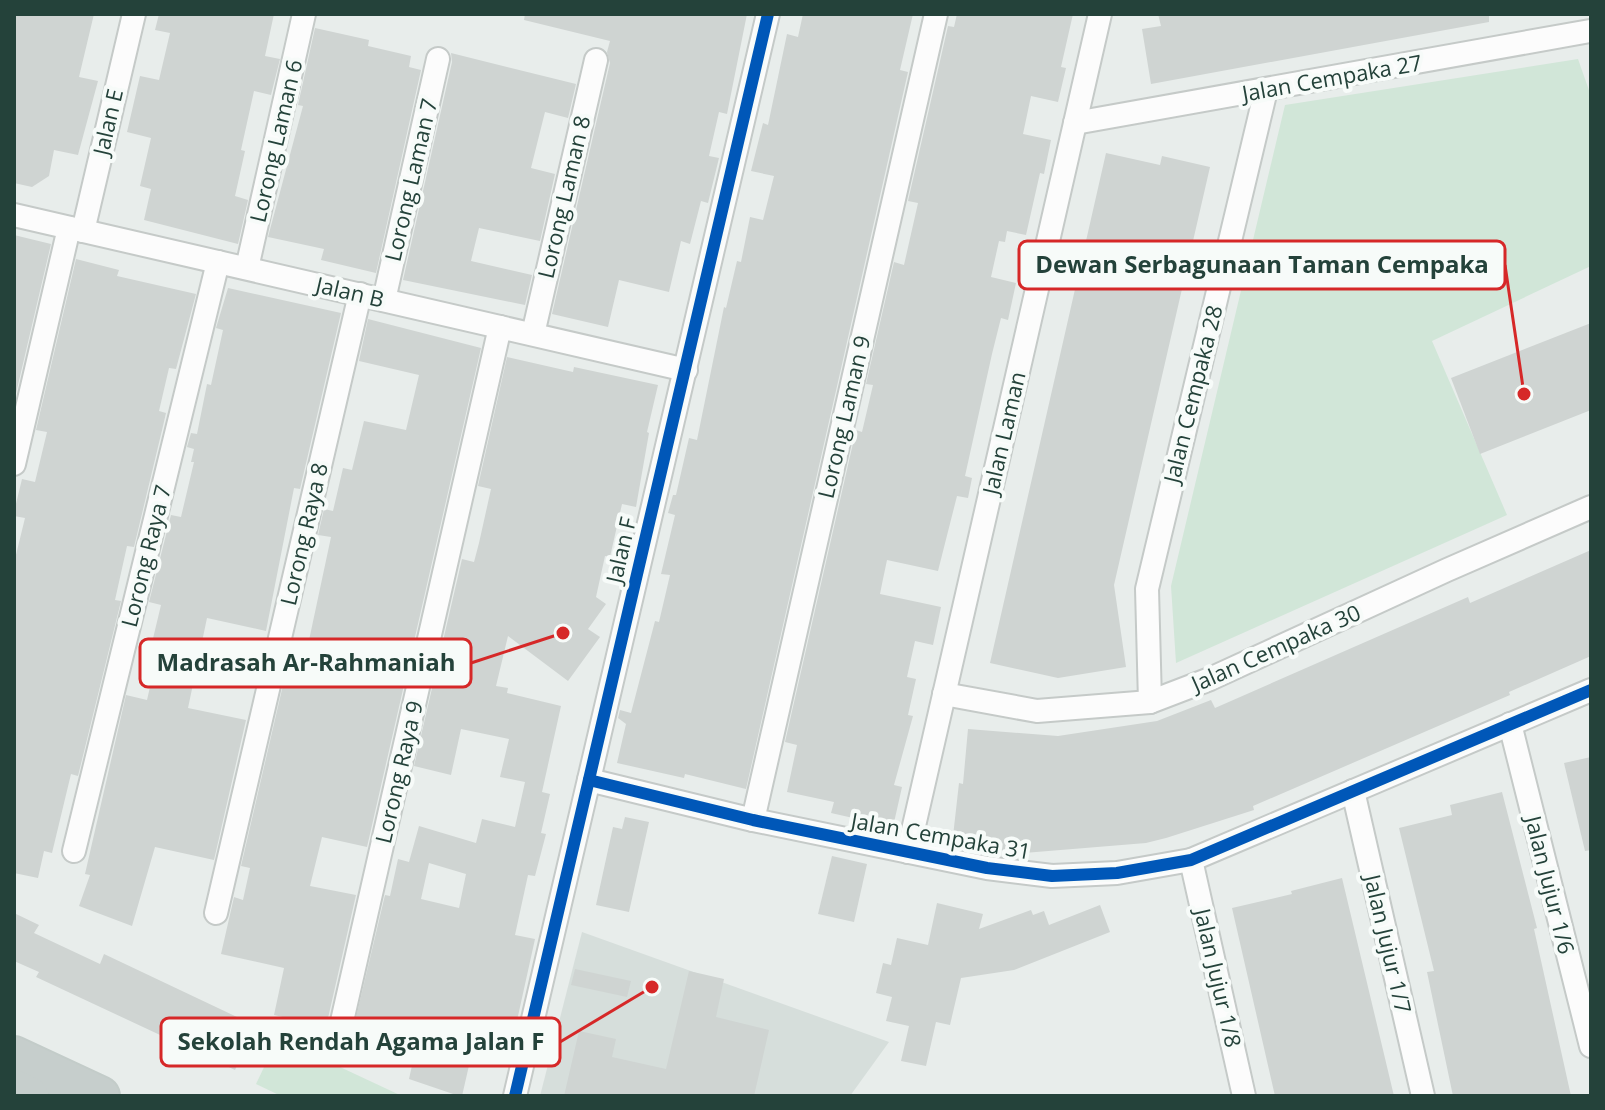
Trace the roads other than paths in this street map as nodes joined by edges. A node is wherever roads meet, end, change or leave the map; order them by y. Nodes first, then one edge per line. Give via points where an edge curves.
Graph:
1 (134, 14) edge
2 (304, 14) edge
3 (768, 14) edge
4 (936, 14) edge
5 (1100, 14) edge
6 (1588, 27) edge
7 (438, 59) dead end
8 (596, 60) dead end
9 (1266, 90) junction
10 (1075, 123) junction
11 (14, 215) edge
12 (76, 229) junction
13 (218, 262) junction
14 (247, 268) junction
15 (360, 294) junction
16 (384, 300) junction
17 (500, 327) junction
18 (533, 334) junction
19 (686, 370) junction
20 (14, 464) edge
21 (1591, 507) edge
22 (1591, 690) edge
23 (944, 694) junction
24 (1150, 702) junction
25 (1510, 724) junction
26 (589, 780) junction
27 (1353, 791) junction
28 (753, 820) junction
29 (74, 851) dead end
30 (908, 852) junction
31 (1191, 860) junction
32 (216, 913) dead end
33 (340, 1030) dead end
34 (1591, 1046) edge
35 (14, 1056) edge
36 (14, 1089) edge
37 (29, 1096) edge
38 (100, 1096) edge
39 (515, 1096) edge
40 (1244, 1096) edge
41 (1423, 1096) edge

1 - 12 street, Jalan E
2 - 14 street, Lorong Laman 6
3 - 19 street, Jalan F
4 - 28 street, Lorong Laman 9
5 - 10 street, Jalan Laman
6 - 9 street, Jalan Cempaka 27
7 - 16 street, Lorong Laman 7
8 - 18 street, Lorong Laman 8
9 - 10 street, Jalan Cempaka 27
9 - 24 street, Jalan Cempaka 28 via 1147,589
10 - 23 street, Jalan Laman
11 - 12 street, Jalan B
12 - 13 street, Jalan B
12 - 20 street, Jalan E
13 - 14 street, Jalan B
13 - 29 street, Lorong Raya 7
14 - 15 street, Jalan B
15 - 16 street, Jalan B
15 - 32 street, Lorong Raya 8
16 - 17 street, Jalan B
17 - 18 street, Jalan B
17 - 33 street, Lorong Raya 9
18 - 19 street, Jalan B
19 - 26 street, Jalan F
21 - 24 street, Jalan Cempaka 30
22 - 25 street, Jalan Cempaka 31
23 - 24 street, Jalan Cempaka 30 via 1037,711
23 - 30 street, Jalan Laman
25 - 27 street, Jalan Cempaka 31
25 - 34 street, Jalan Jujur 1/6
26 - 28 street, Jalan Cempaka 31
26 - 39 street, Jalan F
27 - 31 street, Jalan Cempaka 31
27 - 41 street, Jalan Jujur 1/7
28 - 30 street, Jalan Cempaka 31
30 - 31 street, Jalan Cempaka 31 via 1052,876 1117,873
31 - 40 street, Jalan Jujur 1/8
35 - 38 highway
36 - 37 highway

